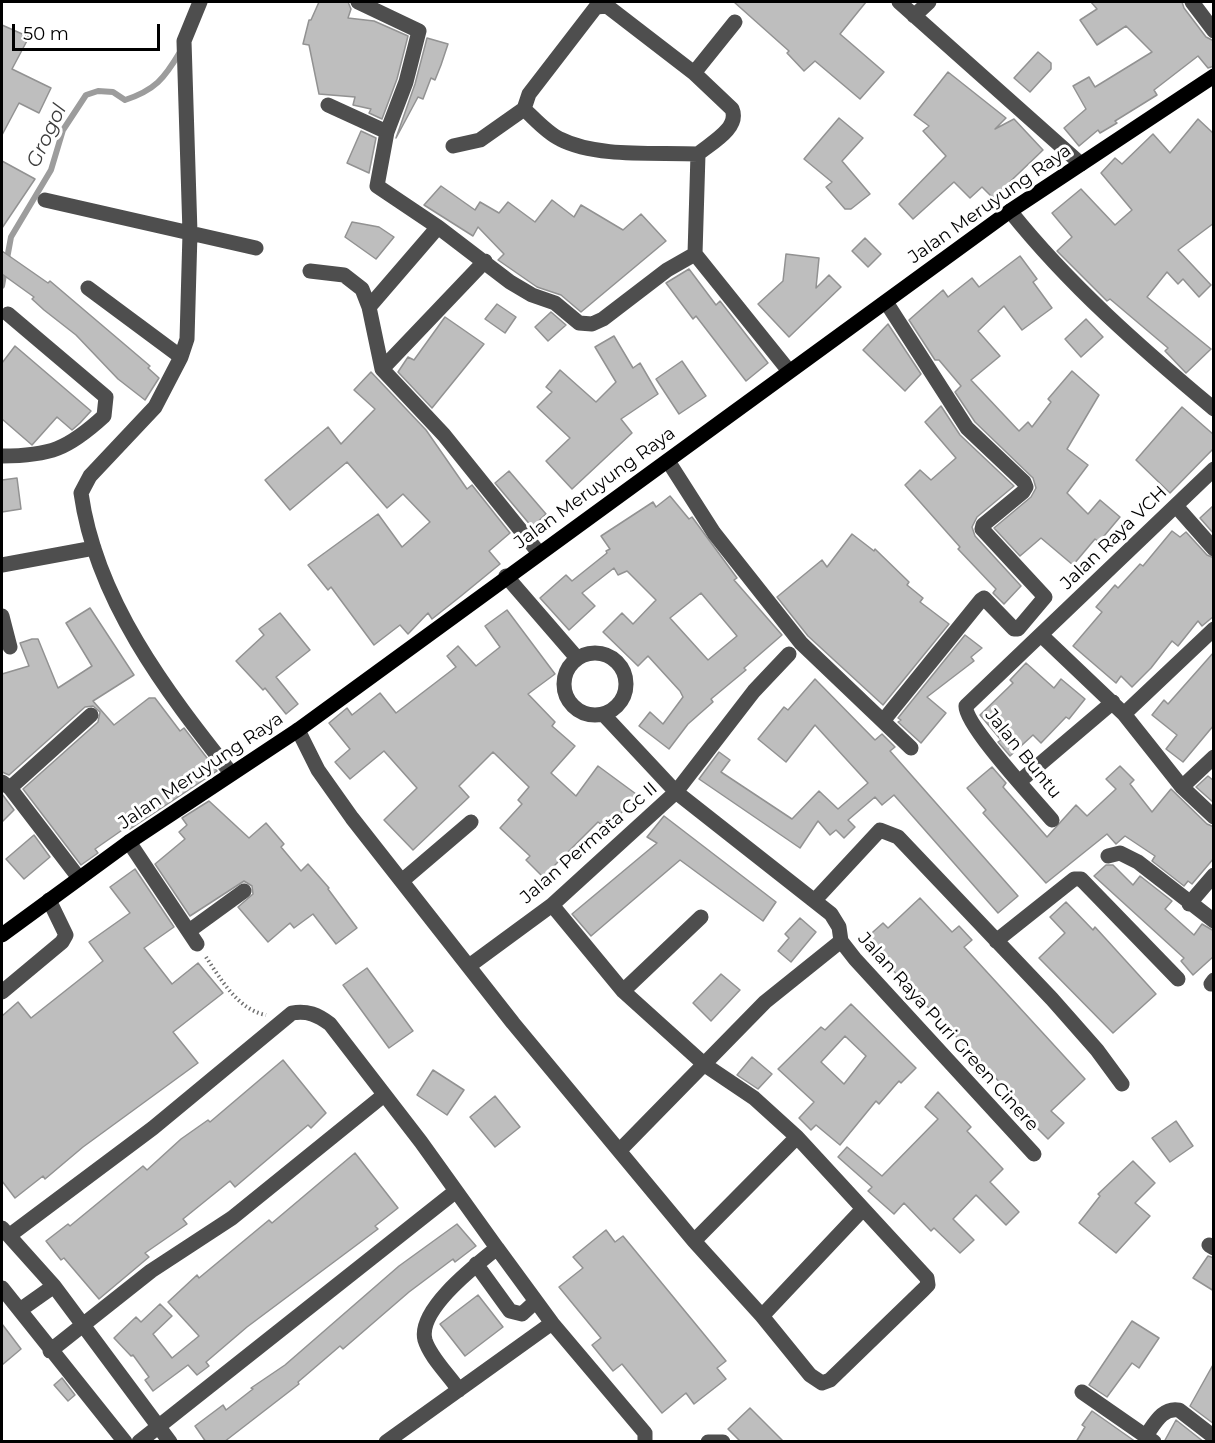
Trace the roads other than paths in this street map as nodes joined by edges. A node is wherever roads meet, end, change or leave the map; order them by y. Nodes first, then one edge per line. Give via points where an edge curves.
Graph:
1 (200, 2) edge
2 (358, 2) edge
3 (899, 2) edge
4 (929, 2) edge
5 (1192, 2) edge
6 (914, 16) junction
7 (735, 22) dead end
8 (1214, 30) edge
9 (694, 73) junction
10 (1212, 80) edge
11 (328, 105) dead end
12 (524, 109) junction
13 (387, 132) junction
14 (453, 146) dead end
15 (699, 154) junction
16 (1081, 164) junction
17 (45, 200) dead end
18 (1010, 211) junction
19 (438, 226) junction
20 (190, 233) junction
21 (256, 248) dead end
22 (694, 254) junction
23 (485, 261) junction
24 (310, 271) dead end
25 (88, 288) dead end
26 (886, 302) junction
27 (369, 307) junction
28 (8, 314) dead end
29 (181, 357) junction
30 (382, 369) junction
31 (789, 371) junction
32 (1214, 409) edge
33 (2, 456) edge
34 (668, 461) junction
35 (1214, 469) edge
36 (1176, 506) junction
37 (94, 548) junction
38 (1214, 549) edge
39 (539, 552) junction
40 (2, 566) edge
41 (506, 576) junction
42 (2, 616) edge
43 (1214, 629) edge
44 (1041, 635) junction
45 (10, 647) dead end
46 (789, 654) dead end
47 (577, 657) junction
48 (1119, 708) junction
49 (603, 714) junction
50 (91, 715) dead end
51 (883, 721) junction
52 (298, 730) junction
53 (911, 748) dead end
54 (1214, 757) edge
55 (231, 773) junction
56 (1020, 781) junction
57 (6, 785) edge
58 (1182, 788) junction
59 (676, 792) junction
60 (1214, 817) edge
61 (1052, 820) dead end
62 (471, 822) dead end
63 (129, 842) junction
64 (1108, 856) dead end
65 (1214, 875) edge
66 (79, 878) junction
67 (403, 880) junction
68 (244, 891) dead end
69 (49, 900) junction
70 (815, 900) junction
71 (1189, 904) junction
72 (552, 905) junction
73 (701, 918) dead end
74 (1214, 921) edge
75 (2, 935) edge
76 (841, 941) junction
77 (996, 941) junction
78 (469, 966) junction
79 (1178, 979) dead end
80 (623, 991) junction
81 (2, 992) edge
82 (705, 1065) junction
83 (1122, 1083) dead end
84 (384, 1095) junction
85 (797, 1137) junction
86 (620, 1150) junction
87 (1034, 1154) dead end
88 (456, 1191) junction
89 (862, 1210) junction
90 (6, 1232) edge
91 (694, 1241) junction
92 (497, 1248) junction
93 (476, 1264) junction
94 (54, 1286) junction
95 (2, 1288) edge
96 (535, 1302) junction
97 (20, 1311) junction
98 (762, 1316) junction
99 (552, 1323) junction
100 (83, 1325) junction
101 (50, 1350) junction
102 (459, 1390) junction
103 (1082, 1392) dead end
104 (158, 1426) junction
105 (1214, 1437) edge
106 (1150, 1438) edge
107 (125, 1442) edge
108 (139, 1442) edge
109 (170, 1442) edge
110 (386, 1442) edge
111 (645, 1442) edge
112 (708, 1442) edge
113 (723, 1442) edge

1 - 20 street via 184,41
2 - 13 street via 419,31 406,82
3 - 6 street
4 - 6 street
5 - 8 street
6 - 16 street
7 - 9 street
9 - 12 street via 615,11 607,6 596,7 529,94
9 - 15 street via 735,115 732,125
10 - 16 main road, Jalan Meruyung Raya
11 - 13 street
12 - 14 street via 480,140
12 - 15 street via 557,138 576,146
13 - 19 street via 377,186
15 - 22 street
16 - 18 main road, Jalan Meruyung Raya
17 - 20 street
18 - 26 main road, Jalan Meruyung Raya
18 - 32 street via 1040,249 1142,349
19 - 23 street
19 - 27 street
20 - 21 street
20 - 29 street via 187,339
22 - 23 street via 592,324 579,323 555,303 525,291
22 - 31 street
23 - 30 street
24 - 27 street via 344,274 362,290
25 - 29 street
26 - 31 main road, Jalan Meruyung Raya
26 - 51 street via 968,428 1024,482 1026,487 982,530 1045,597 1018,629 987,600 981,600
27 - 30 street
28 - 33 street via 106,397 104,416 81,437 36,456
29 - 37 street via 155,407 83,485 83,508
30 - 39 street via 444,435
31 - 34 main road, Jalan Meruyung Raya
34 - 39 main road, Jalan Meruyung Raya
34 - 51 street via 714,533 801,643
35 - 36 street, Jalan Raya VCH
36 - 38 street
36 - 44 street, Jalan Raya VCH
37 - 40 street
37 - 55 street via 139,647
39 - 41 main road, Jalan Meruyung Raya
41 - 47 street
41 - 52 main road, Jalan Meruyung Raya
42 - 45 street
43 - 48 street
44 - 48 street
44 - 56 street, Jalan Buntu via 966,706 967,717
46 - 59 street, Jalan Permata Gc II via 754,691
47 - 49 street via 566,672 564,691 579,710
47 - 49 street via 600,653 612,657 623,671 626,688 622,700
48 - 56 street
48 - 58 street
49 - 59 street, Jalan Raya Puri Green Cinere
50 - 57 street
51 - 53 street
52 - 55 main road, Jalan Meruyung Raya
52 - 67 street via 318,770
54 - 58 street
55 - 63 main road, Jalan Meruyung Raya
56 - 61 street, Jalan Buntu
57 - 66 street
58 - 60 street
59 - 70 street, Jalan Raya Puri Green Cinere
59 - 72 street, Jalan Permata Gc II
62 - 67 street
63 - 66 main road, Jalan Meruyung Raya
63 - 68 street via 193,937
64 - 71 street via 1120,853 1138,862
65 - 71 street
66 - 69 main road, Jalan Meruyung Raya
67 - 78 street
69 - 75 main road, Jalan Meruyung Raya
69 - 81 street via 66,935
70 - 76 street, Jalan Raya Puri Green Cinere via 835,921
70 - 77 street via 880,831 889,832
71 - 74 street
72 - 78 street, Jalan Permata Gc II
72 - 80 street
73 - 80 street
76 - 82 street via 765,1002
76 - 87 street, Jalan Raya Puri Green Cinere
77 - 79 street via 1074,879 1081,879
77 - 83 street via 1089,1041
78 - 86 street
80 - 82 street
82 - 85 street via 754,1098
82 - 86 street
84 - 88 street
84 - 90 street via 330,1024 310,1013 292,1013 153,1128
84 - 100 street via 232,1218 151,1271
85 - 89 street
85 - 91 street
86 - 91 street
88 - 92 street
88 - 104 street
89 - 98 street
89 - 98 street via 927,1278 928,1286 830,1380 822,1383 810,1375
90 - 94 street
91 - 98 street
92 - 93 street
92 - 96 street
93 - 96 street via 510,1311 522,1314
93 - 102 street via 433,1309 423,1331 426,1342
94 - 97 street
94 - 100 street
95 - 97 street
96 - 99 street
97 - 101 street
99 - 102 street
99 - 111 street via 645,1433
100 - 101 street
100 - 104 street
101 - 107 street
102 - 110 street
103 - 106 street
104 - 108 street
104 - 109 street
105 - 106 street via 1179,1410 1172,1409 1166,1411
112 - 113 street

